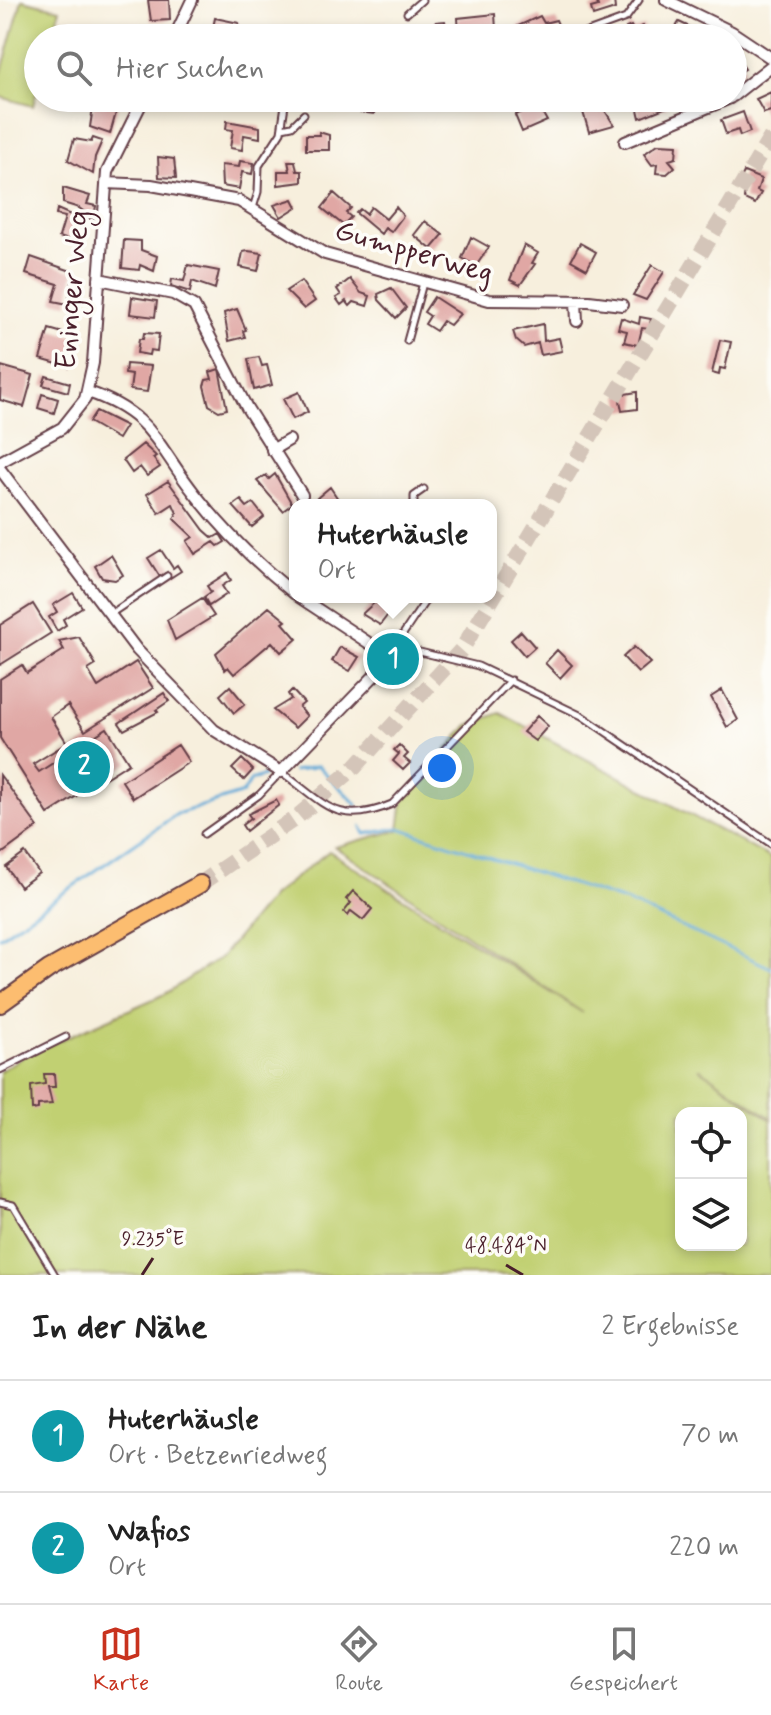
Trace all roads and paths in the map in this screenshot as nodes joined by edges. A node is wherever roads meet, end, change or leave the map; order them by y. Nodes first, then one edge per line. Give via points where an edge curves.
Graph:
1 (192, 0) edge
2 (422, 0) edge
3 (639, 0) edge
4 (666, 0) edge
5 (407, 13) dead end
6 (181, 24) edge
7 (610, 24) edge
8 (716, 24) edge
9 (747, 42) edge
10 (771, 58) edge
11 (771, 66) edge
12 (747, 85) edge
13 (136, 112) edge
14 (284, 112) edge
15 (696, 112) edge
16 (304, 114) dead end
17 (282, 128) junction
18 (625, 142) dead end
19 (106, 183) junction
20 (252, 208) junction
21 (99, 279) junction
22 (424, 282) junction
23 (576, 301) junction
24 (622, 305) dead end
25 (577, 321) dead end
26 (407, 341) dead end
27 (88, 392) junction
28 (289, 440) dead end
29 (272, 450) junction
30 (0, 462) edge
31 (0, 469) edge
32 (424, 489) dead end
33 (302, 495) dead end
34 (414, 499) edge
35 (167, 576) dead end
36 (289, 588) edge
37 (309, 603) edge
38 (424, 603) edge
39 (108, 615) junction
40 (395, 646) junction
41 (384, 653) junction
42 (511, 680) junction
43 (281, 772) junction
44 (204, 834) dead end
45 (771, 844) edge
46 (200, 884) tunnel mouth
47 (0, 1004) edge
48 (66, 1037) dead end
49 (0, 1070) edge
50 (0, 1202) edge
51 (55, 1275) edge

1 - 6 street
2 - 5 lane
3 - 7 lane via 626,18
4 - 8 street
9 - 10 street
11 - 12 street
13 - 19 street, Eninger Weg via 111,159
14 - 17 lane
15 - 18 street
16 - 17 lane
17 - 20 lane via 259,166
19 - 20 street, Gumpperweg via 151,185 232,199
19 - 21 street, Eninger Weg
20 - 22 street, Gumpperweg via 325,254
21 - 27 street, Eninger Weg
21 - 29 street via 173,294 194,306
22 - 23 street, Gumpperweg via 501,301
22 - 26 lane
23 - 24 street, Gumpperweg
23 - 25 street
27 - 30 street via 62,428
27 - 36 street, Eninger Weg via 141,419 219,522
28 - 29 street
29 - 33 street
31 - 39 street
32 - 34 lane
35 - 39 lane
37 - 41 street, Eninger Weg
38 - 40 lane
39 - 43 street via 203,719
40 - 41 lane
40 - 42 lane via 458,660
41 - 43 street via 374,676
42 - 43 lane via 392,804 380,809 345,815 327,810
42 - 45 lane via 582,716
43 - 44 lane via 259,795
46 - 47 main road via 49,969
48 - 49 lane
50 - 51 lane via 13,1205

